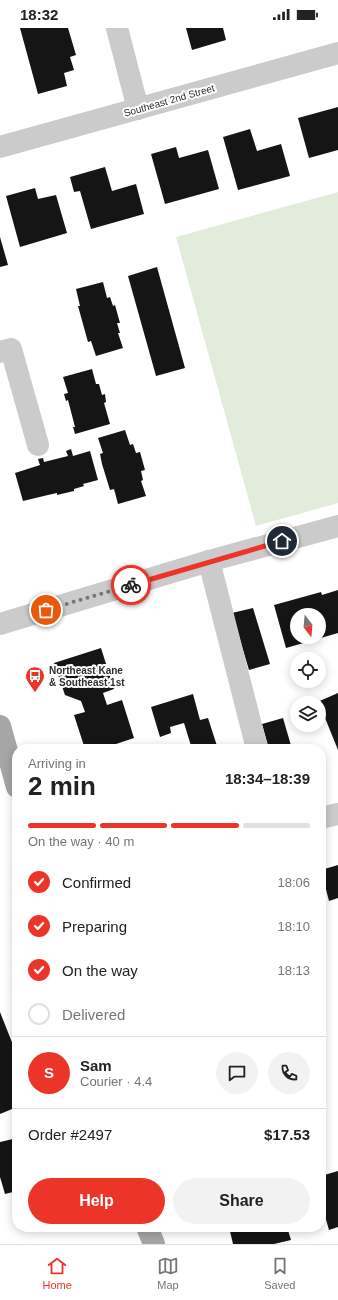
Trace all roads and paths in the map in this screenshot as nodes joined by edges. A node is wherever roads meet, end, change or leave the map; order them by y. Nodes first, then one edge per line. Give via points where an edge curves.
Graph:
1 (116, 28) edge
2 (338, 53) edge
3 (138, 109) junction
4 (0, 147) edge
5 (0, 352) edge
6 (38, 445) dead end
7 (338, 526) edge
8 (210, 561) junction
9 (0, 624) edge
10 (0, 726) edge
11 (256, 744) edge
12 (12, 769) edge
13 (338, 814) edge
14 (326, 817) edge
15 (149, 1232) edge
16 (154, 1244) edge

1 - 3 street
2 - 3 street, Southeast 2nd Street
3 - 4 street, Southeast 2nd Street
5 - 6 street via 10,349
7 - 8 street
8 - 9 street
8 - 11 street
10 - 12 main road
13 - 14 street
15 - 16 main road

